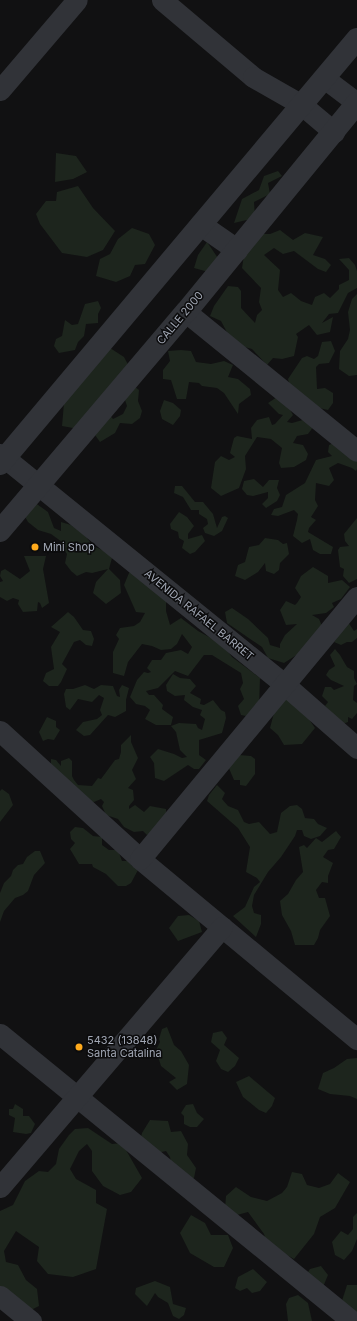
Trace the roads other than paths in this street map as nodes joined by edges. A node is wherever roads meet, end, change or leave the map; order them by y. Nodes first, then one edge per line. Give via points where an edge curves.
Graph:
1 (78, 0) edge
2 (162, 0) edge
3 (357, 39) edge
4 (324, 78) junction
5 (0, 90) edge
6 (357, 103) edge
7 (302, 105) junction
8 (334, 132) junction
9 (201, 225) junction
10 (237, 250) junction
11 (186, 312) junction
12 (357, 451) edge
13 (2, 458) edge
14 (38, 485) junction
15 (0, 531) edge
16 (357, 597) edge
17 (284, 684) junction
18 (0, 731) edge
19 (357, 748) edge
20 (140, 859) junction
21 (222, 927) junction
22 (0, 1034) edge
23 (357, 1039) edge
24 (76, 1098) junction
25 (0, 1187) edge
26 (0, 1296) edge
27 (31, 1321) edge
28 (352, 1321) edge

1 - 5 street
2 - 7 street via 253,77
3 - 4 street
4 - 6 street
4 - 7 street
6 - 8 street, CALLE 2000
7 - 8 street
7 - 9 street
8 - 10 street, CALLE 2000
9 - 10 street
9 - 13 street
10 - 11 street, CALLE 2000
11 - 12 street
11 - 14 street, CALLE 2000
13 - 14 street, AVENIDA RAFAEL BARRET
14 - 15 street, CALLE 2000
14 - 17 street, AVENIDA RAFAEL BARRET
16 - 17 street
17 - 19 street, AVENIDA RAFAEL BARRET
17 - 20 street
18 - 20 street
20 - 21 street
21 - 23 street
21 - 24 street
22 - 24 street
24 - 25 street
24 - 28 street
26 - 27 street

